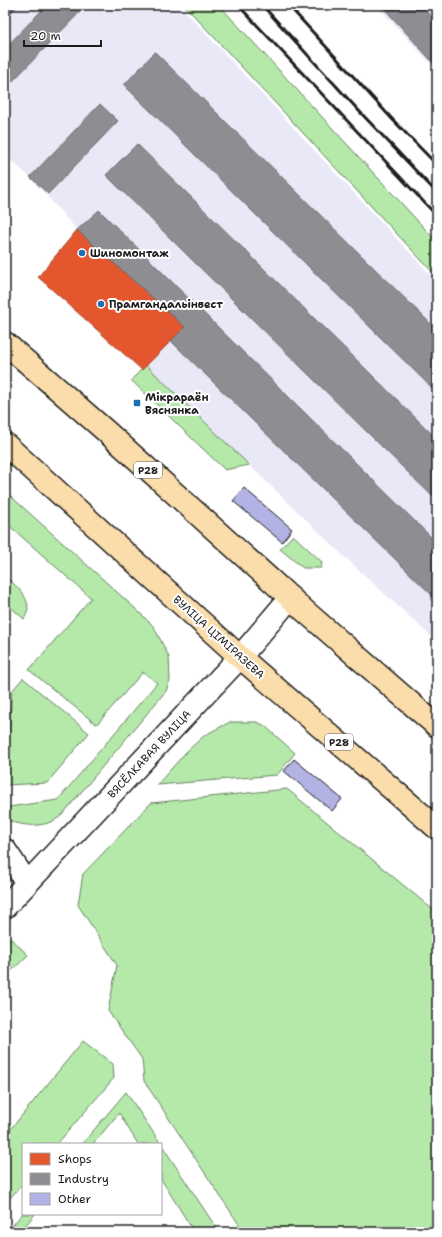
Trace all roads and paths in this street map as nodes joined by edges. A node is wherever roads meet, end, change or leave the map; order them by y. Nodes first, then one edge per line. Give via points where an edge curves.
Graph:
1 (5, 343) edge
2 (5, 444) edge
3 (290, 598) junction
4 (240, 657) junction
5 (437, 726) edge
6 (437, 828) edge
7 (5, 850) edge
8 (27, 883) junction
9 (5, 907) edge

1 - 3 main road, Р28
2 - 4 main road, ВУЛІЦА ЦІМІРАЗЕВА / Р28
3 - 4 street, ВЯСЁЛКАВАЯ ВУЛІЦА
3 - 5 main road, Р28
4 - 6 main road, ВУЛІЦА ЦІМІРАЗЕВА / Р28
4 - 8 street, ВЯСЁЛКАВАЯ ВУЛІЦА
7 - 8 street
8 - 9 street, ВЯСЁЛКАВАЯ ВУЛІЦА

